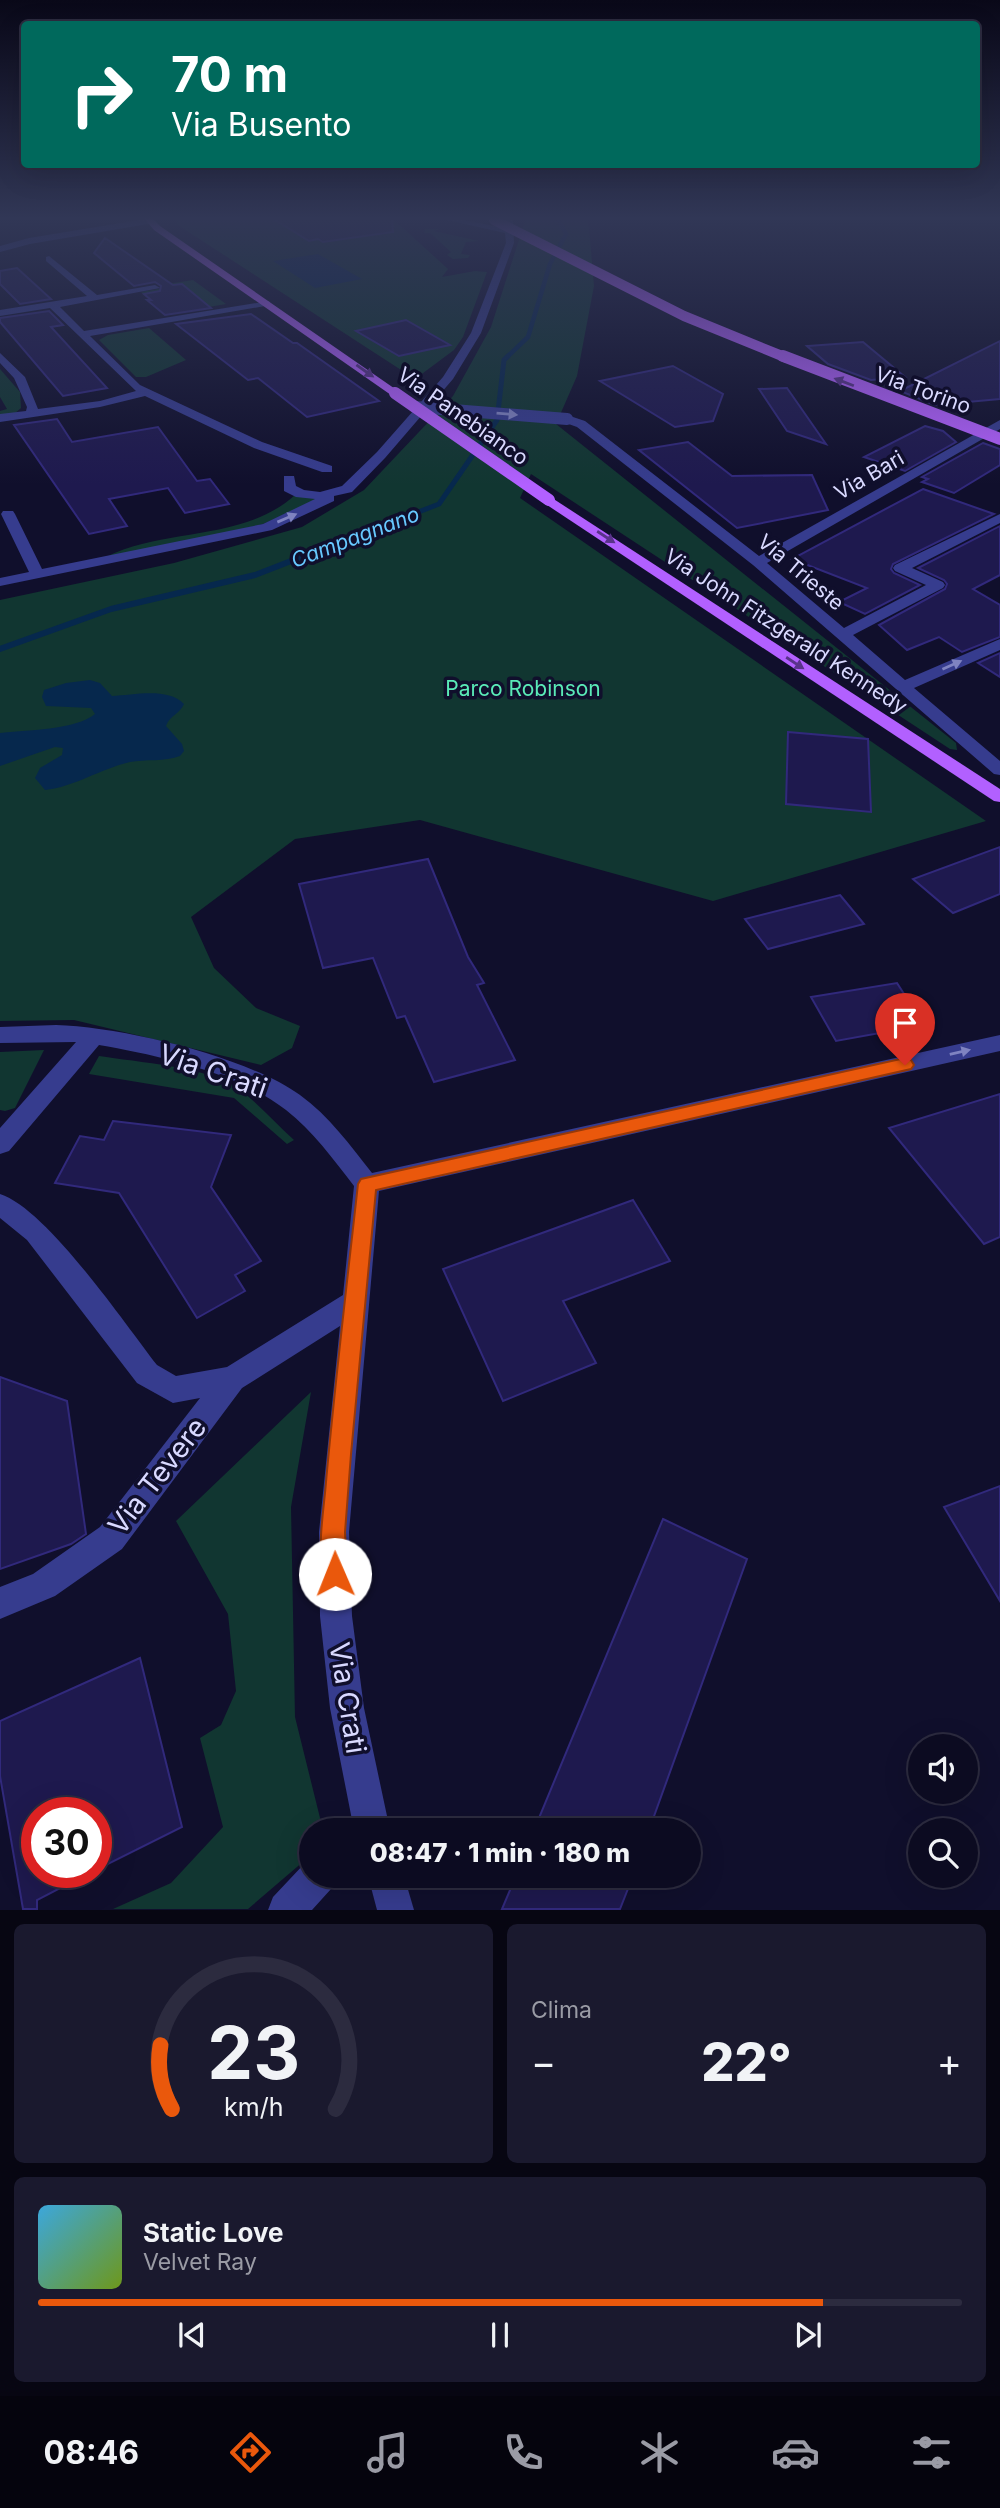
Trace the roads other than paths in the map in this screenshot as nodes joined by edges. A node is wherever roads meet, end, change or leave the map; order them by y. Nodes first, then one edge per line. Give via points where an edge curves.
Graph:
1 (38, 307) edge
2 (54, 307) edge
3 (241, 307) edge
4 (271, 307) edge
5 (486, 307) edge
6 (666, 307) edge
7 (0, 313) edge
8 (84, 334) junction
9 (0, 356) edge
10 (147, 392) junction
11 (415, 407) junction
12 (31, 414) junction
13 (0, 418) edge
14 (1000, 424) edge
15 (974, 439) junction
16 (1000, 439) edge
17 (1000, 444) edge
18 (258, 445) junction
19 (382, 455) junction
20 (342, 471) junction
21 (292, 485) junction
22 (339, 493) junction
23 (549, 500) joint
24 (8, 514) dead end
25 (1000, 518) edge
26 (758, 562) junction
27 (78, 565) junction
28 (37, 574) junction
29 (0, 582) edge
30 (843, 634) junction
31 (1000, 644) edge
32 (904, 687) junction
33 (1000, 770) edge
34 (1000, 797) edge
35 (0, 1035) edge
36 (94, 1036) junction
37 (1000, 1043) edge
38 (0, 1144) edge
39 (367, 1184) junction
40 (0, 1204) edge
41 (356, 1300) junction
42 (232, 1379) junction
43 (0, 1603) edge
44 (366, 1818) edge
45 (306, 1888) edge
46 (390, 1888) edge
47 (286, 1909) edge
48 (396, 1909) edge

1 - 7 street
2 - 8 street
3 - 8 street
4 -> 11 main road, Via Panebianco, bridge
5 - 19 street via 476,333 447,379
16 -> 6 main road, Via Torino, bridge via 756,347
8 - 10 street via 136,387
9 - 12 street via 19,377 33,407
10 - 12 street
10 - 18 street
11 - 23 main road, Via Panebianco, bridge
11 -> 26 street, Via Trieste, bridge via 574,421
12 - 13 street
14 - 15 street, Via Bari
15 - 17 street
15 - 26 street, Via Bari
18 - 20 street
18 - 21 street
19 - 20 street
19 - 20 street
20 - 21 street via 309,470
20 - 22 street
21 - 22 street via 320,496
21 - 27 street via 274,509 241,522 124,547
27 -> 22 street via 267,527
23 -> 34 main road, Via John Fitzgerald Kennedy
24 - 28 street
25 - 30 street via 900,568 938,585
26 - 30 street, Via Trieste
27 - 28 street
28 - 29 street
30 - 32 street, Via Trieste
32 -> 31 street
32 - 33 street, Via Trieste
35 - 36 street, Via Crati
36 - 38 street
36 - 39 street, Via Crati via 232,1071 279,1093 312,1118
39 -> 37 street
39 - 41 street, Via Crati
40 - 42 street, Via Tevere via 36,1233 147,1374 173,1390
41 - 42 street, Via Tevere
41 - 44 street, Via Crati via 334,1532 335,1592 347,1708
42 - 43 street, Via Tevere via 111,1538 44,1585
45 - 47 street
46 - 48 street

